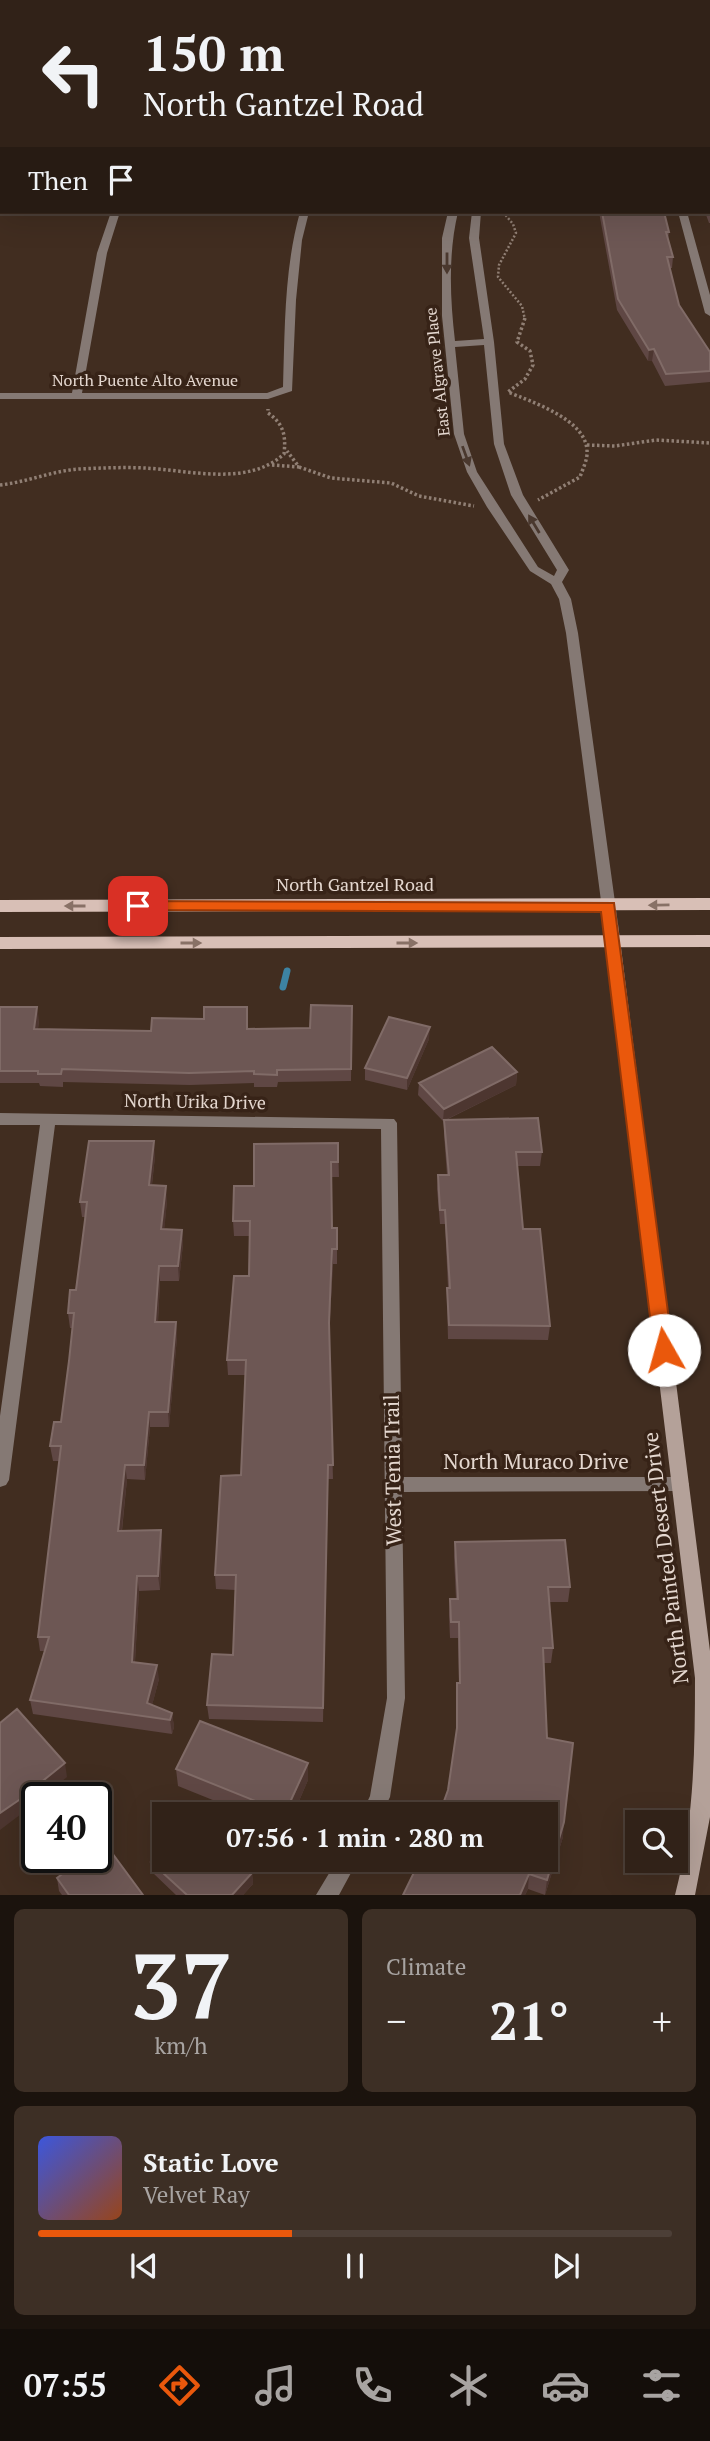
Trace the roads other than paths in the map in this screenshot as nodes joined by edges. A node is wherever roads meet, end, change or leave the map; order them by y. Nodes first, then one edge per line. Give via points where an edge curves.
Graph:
1 (114, 214) edge
2 (304, 214) edge
3 (453, 214) edge
4 (477, 214) edge
5 (683, 214) edge
6 (698, 274) junction
7 (710, 274) edge
8 (710, 313) edge
9 (489, 342) junction
10 (450, 344) junction
11 (0, 396) edge
12 (76, 397) junction
13 (556, 582) junction
14 (710, 904) edge
15 (0, 906) edge
16 (609, 906) junction
17 (611, 924) joint
18 (710, 941) edge
19 (0, 943) edge
20 (614, 943) junction
21 (0, 1119) edge
22 (48, 1120) junction
23 (389, 1123) joint
24 (0, 1480) edge
25 (680, 1483) junction
26 (393, 1485) junction
27 (378, 1802) edge
28 (342, 1872) edge
29 (326, 1895) edge
30 (685, 1895) edge

1 - 12 street via 102,253
2 - 12 street, North Puente Alto Avenue via 291,300 288,389 268,396
3 -> 10 street, East Algrave Place via 447,237
4 - 9 street via 474,238
5 - 6 street
6 - 7 street
6 - 8 street
9 - 10 street
13 -> 9 street via 564,570 521,503 504,464
10 -> 13 street, East Algrave Place via 459,434 472,472 534,569
11 - 12 street, North Puente Alto Avenue
13 - 16 street via 572,633
14 -> 16 main road, North Gantzel Road
16 -> 15 main road, North Gantzel Road
16 - 17 street
17 - 20 street, North Painted Desert Drive
18 - 20 main road
19 -> 20 main road
20 - 25 street, North Painted Desert Drive
21 - 22 street, North Urika Drive
22 - 23 street, North Urika Drive
22 - 24 street
23 - 26 street, West Tenia Trail
25 - 26 street, North Muraco Drive
25 - 30 street, North Painted Desert Drive via 705,1704 701,1810
26 - 27 street, West Tenia Trail via 396,1698
28 - 29 street

